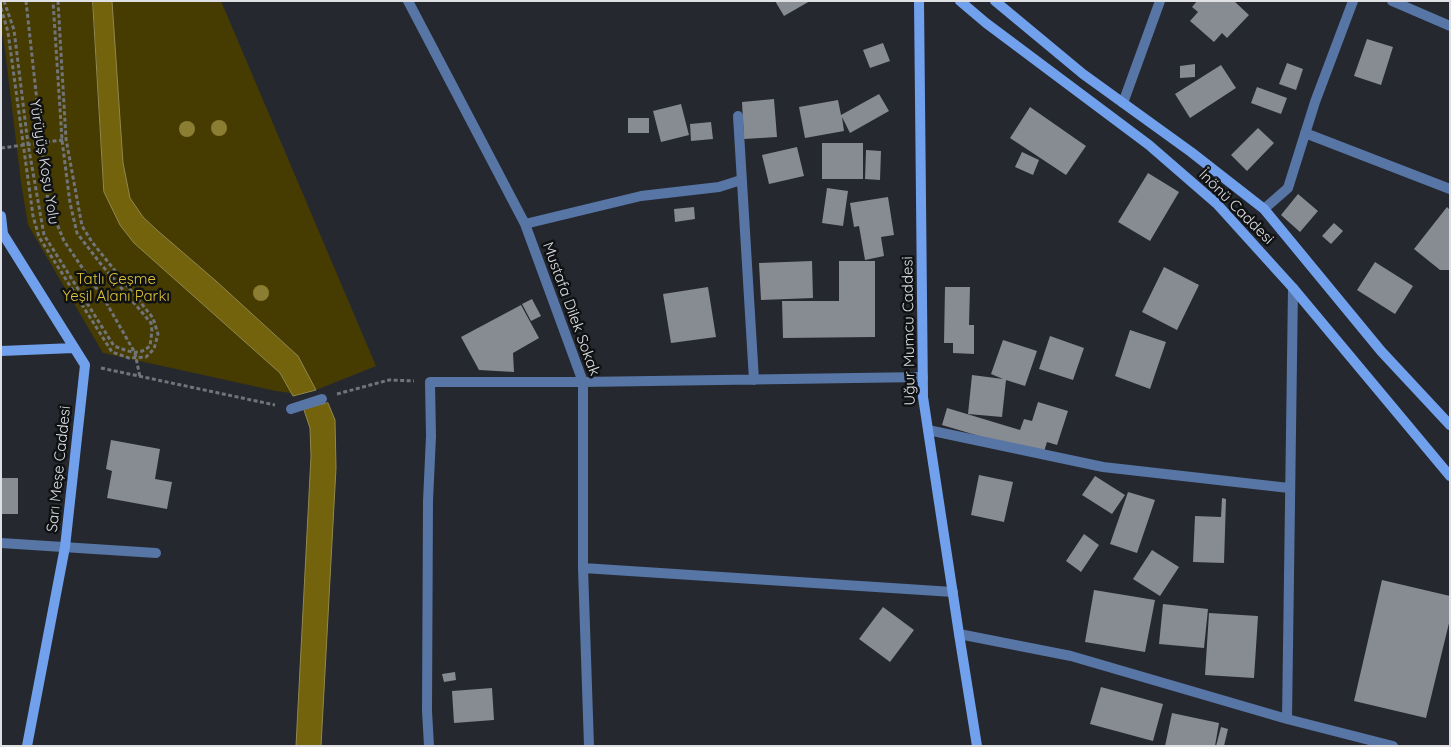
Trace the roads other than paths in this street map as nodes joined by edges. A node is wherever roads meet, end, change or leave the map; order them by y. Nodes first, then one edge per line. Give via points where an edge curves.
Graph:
1 (408, 1) edge
2 (919, 1) edge
3 (960, 1) edge
4 (995, 1) edge
5 (1160, 1) edge
6 (1353, 1) edge
7 (1392, 1) edge
8 (1450, 26) edge
9 (1124, 103) junction
10 (738, 116) dead end
11 (1305, 133) junction
12 (741, 180) junction
13 (1450, 189) edge
14 (1264, 209) junction
15 (1, 216) edge
16 (525, 224) junction
17 (1293, 288) junction
18 (74, 348) junction
19 (1, 352) edge
20 (923, 377) junction
21 (754, 380) junction
22 (583, 382) junction
23 (322, 399) road end
24 (292, 409) road end
25 (1450, 425) edge
26 (928, 430) junction
27 (1450, 476) edge
28 (1289, 488) junction
29 (1, 543) edge
30 (65, 547) junction
31 (156, 553) dead end
32 (583, 568) junction
33 (953, 592) junction
34 (958, 634) junction
35 (1287, 719) junction
36 (27, 746) edge
37 (429, 746) edge
38 (588, 746) edge
39 (977, 746) edge
40 (1393, 746) edge

1 - 16 street, Mustafa Dilek Sokak
2 - 20 street, Uğur Mumcu Caddesi
3 - 17 street, İnönü Caddesi via 1149,145 1217,204
4 - 9 street, İnönü Caddesi via 1083,74
5 - 9 street
6 - 11 street
7 - 8 street
9 - 14 street, İnönü Caddesi
10 - 12 street
11 - 13 street
11 - 14 street via 1288,188
12 - 16 street via 719,187 641,196
12 - 21 street
14 - 25 street, İnönü Caddesi via 1381,351
15 - 18 street via 3,234
16 - 22 street, Mustafa Dilek Sokak
17 - 27 street, İnönü Caddesi
17 - 28 street
18 - 19 street
18 - 30 street, Sarı Meşe Caddesi via 85,365
20 - 21 street
20 - 26 street, Uğur Mumcu Caddesi
21 - 22 street
22 - 32 street, Mustafa Dilek Sokak
22 - 37 street via 430,382
23 - 24 street
26 - 28 street via 1103,467
26 - 33 street, Uğur Mumcu Caddesi
28 - 35 street
29 - 30 street
30 - 31 street
30 - 36 street, Sarı Meşe Caddesi
32 - 33 street
32 - 38 street, Mustafa Dilek Sokak
33 - 34 street, Uğur Mumcu Caddesi
34 - 35 street via 1071,656
34 - 39 street, Uğur Mumcu Caddesi
35 - 40 street

